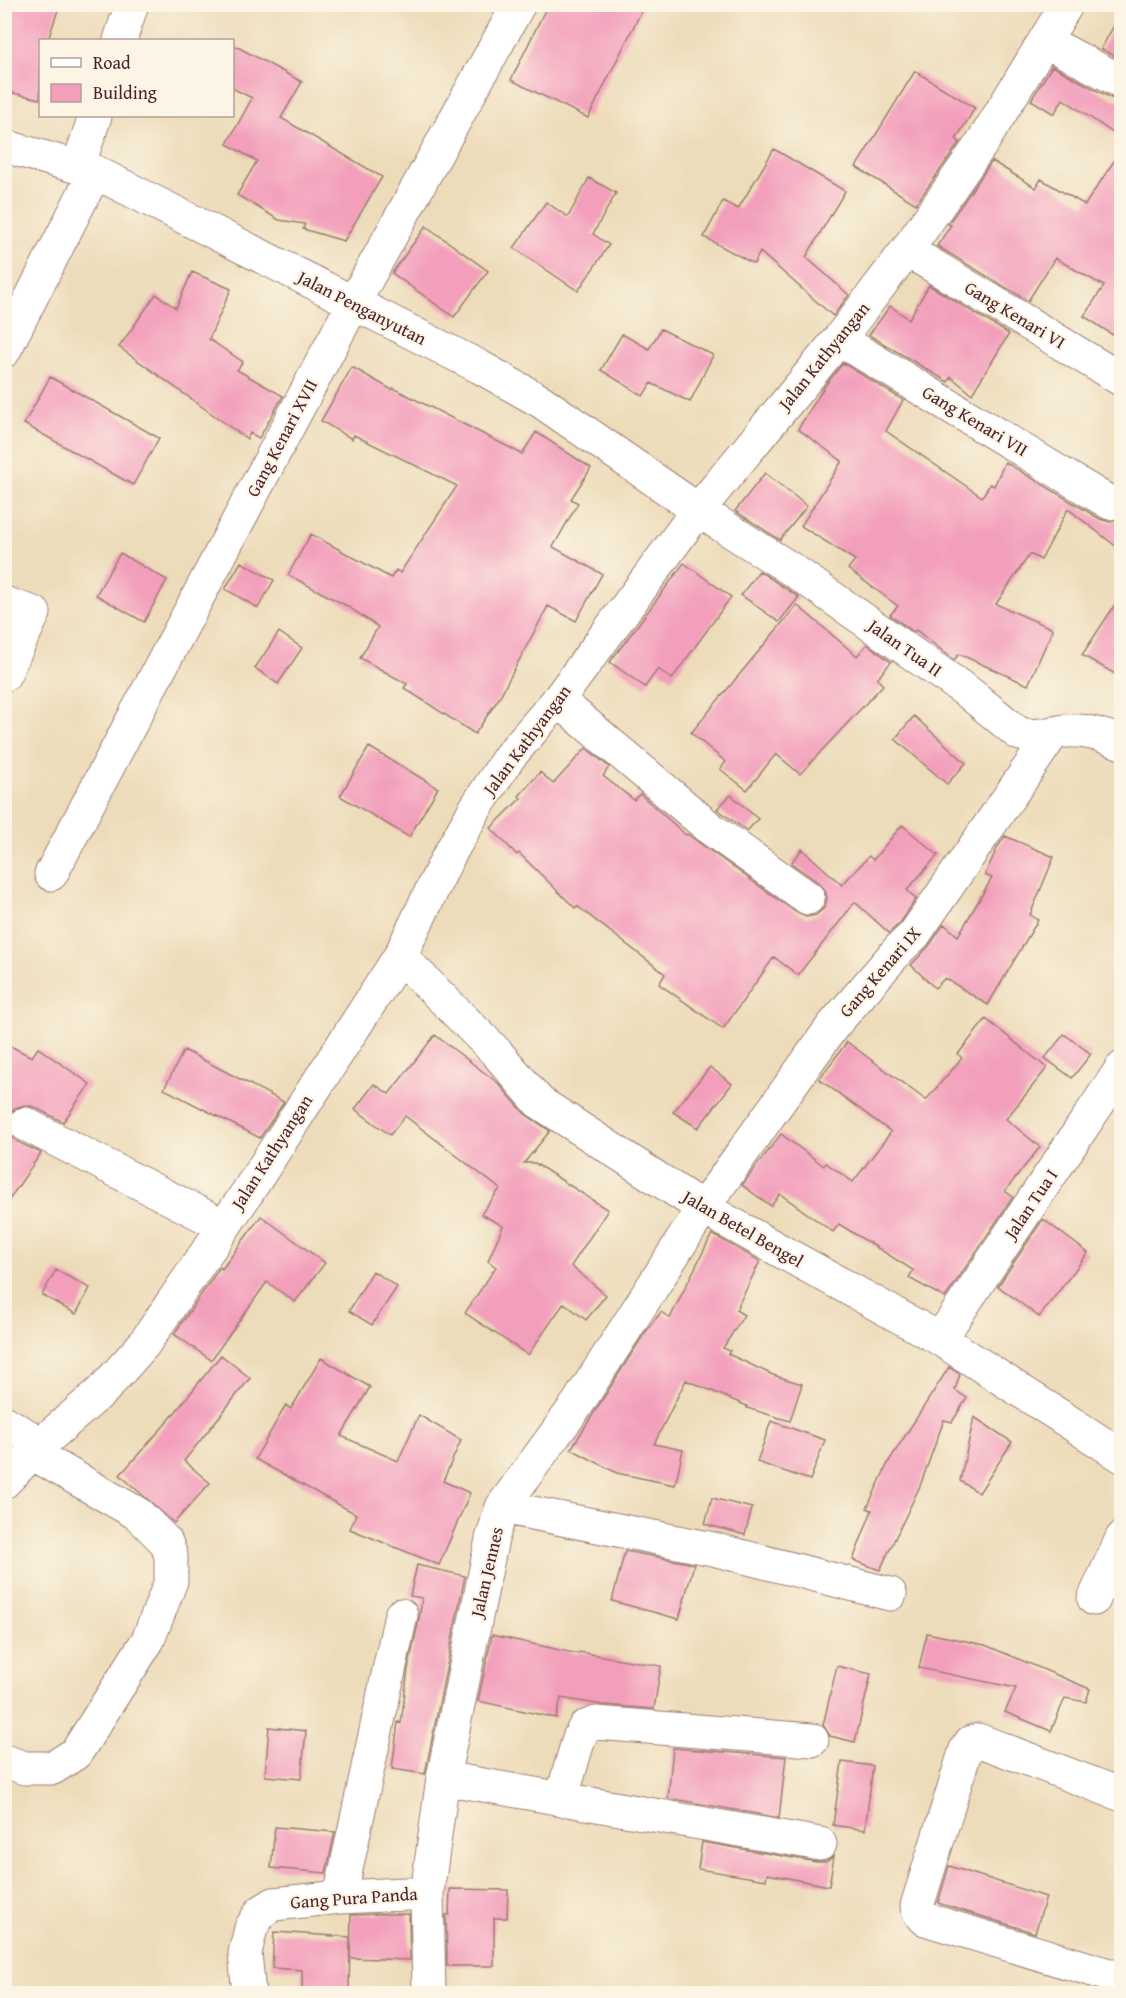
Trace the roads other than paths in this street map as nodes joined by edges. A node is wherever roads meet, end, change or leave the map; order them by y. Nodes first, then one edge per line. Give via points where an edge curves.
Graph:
1 (132, 4) edge
2 (519, 4) edge
3 (1067, 4) edge
4 (120, 39) edge
5 (1045, 41) junction
6 (1122, 82) edge
7 (95, 117) edge
8 (4, 146) edge
9 (86, 170) junction
10 (907, 250) junction
11 (353, 304) junction
12 (839, 339) junction
13 (4, 351) edge
14 (1122, 380) edge
15 (1110, 503) dead end
16 (698, 510) junction
17 (4, 603) edge
18 (4, 675) edge
19 (558, 700) junction
20 (1053, 733) junction
21 (1122, 743) edge
22 (51, 874) dead end
23 (808, 898) dead end
24 (400, 956) junction
25 (1122, 1068) edge
26 (25, 1124) dead end
27 (703, 1208) junction
28 (224, 1226) junction
29 (940, 1339) junction
30 (4, 1422) edge
31 (36, 1449) junction
32 (1122, 1456) edge
33 (4, 1482) edge
34 (502, 1507) junction
35 (1122, 1538) edge
36 (890, 1594) dead end
37 (1094, 1599) dead end
38 (401, 1616) dead end
39 (812, 1740) dead end
40 (4, 1761) edge
41 (443, 1778) junction
42 (1122, 1795) edge
43 (561, 1800) junction
44 (820, 1844) dead end
45 (427, 1893) junction
46 (340, 1897) junction
47 (1122, 1979) edge
48 (249, 1994) edge
49 (429, 1994) edge

1 - 4 street
2 - 11 street, Gang Kenari XVII
3 - 5 street, Jalan Kathyangan
5 - 6 street
5 - 10 street, Jalan Kathyangan via 984,140
7 - 9 street
8 - 9 street, Jalan Penganyutan
9 - 11 street, Jalan Penganyutan
9 - 13 street
10 - 12 street, Jalan Kathyangan
10 - 14 street, Gang Kenari VI
11 - 16 street, Jalan Penganyutan via 542,402
11 - 22 street, Gang Kenari XVII
12 - 15 street, Gang Kenari VII
12 - 16 street, Jalan Kathyangan
16 - 19 street, Jalan Kathyangan
16 - 20 street, Jalan Tua II via 794,571 969,693 1018,733 1027,737
17 - 18 street via 33,613
19 - 23 street via 711,829
19 - 24 street, Jalan Kathyangan via 510,757 476,809
20 - 21 street, Jalan Tua II via 1092,732
20 - 27 street, Gang Kenari IX via 914,935 832,1028
24 - 27 street, Jalan Betel Bengel via 539,1102
24 - 28 street, Jalan Kathyangan
25 - 29 street, Jalan Tua I
26 - 28 street
27 - 29 street, Jalan Betel Bengel
27 - 34 street, Jalan Jennes via 578,1403
28 - 31 street, Jalan Kathyangan via 134,1357 87,1406
29 - 32 street, Jalan Betel Bengel
30 - 31 street
31 - 33 street, Jalan Kathyangan
31 - 40 street via 138,1514 166,1542 171,1556 171,1581 148,1640 76,1754 53,1768 25,1768
34 - 36 street via 713,1549
34 - 41 street, Jalan Jennes
35 - 37 street
38 - 46 street
39 - 43 street via 596,1723 585,1728 579,1737
41 - 43 street
41 - 45 street, Jalan Jennes
42 - 47 street via 978,1740 971,1742 917,1906 925,1918
43 - 44 street
45 - 46 street, Gang Pura Panda
45 - 49 street, Jalan Jennes
46 - 48 street, Gang Pura Panda via 274,1904 261,1912 251,1928 245,1953

